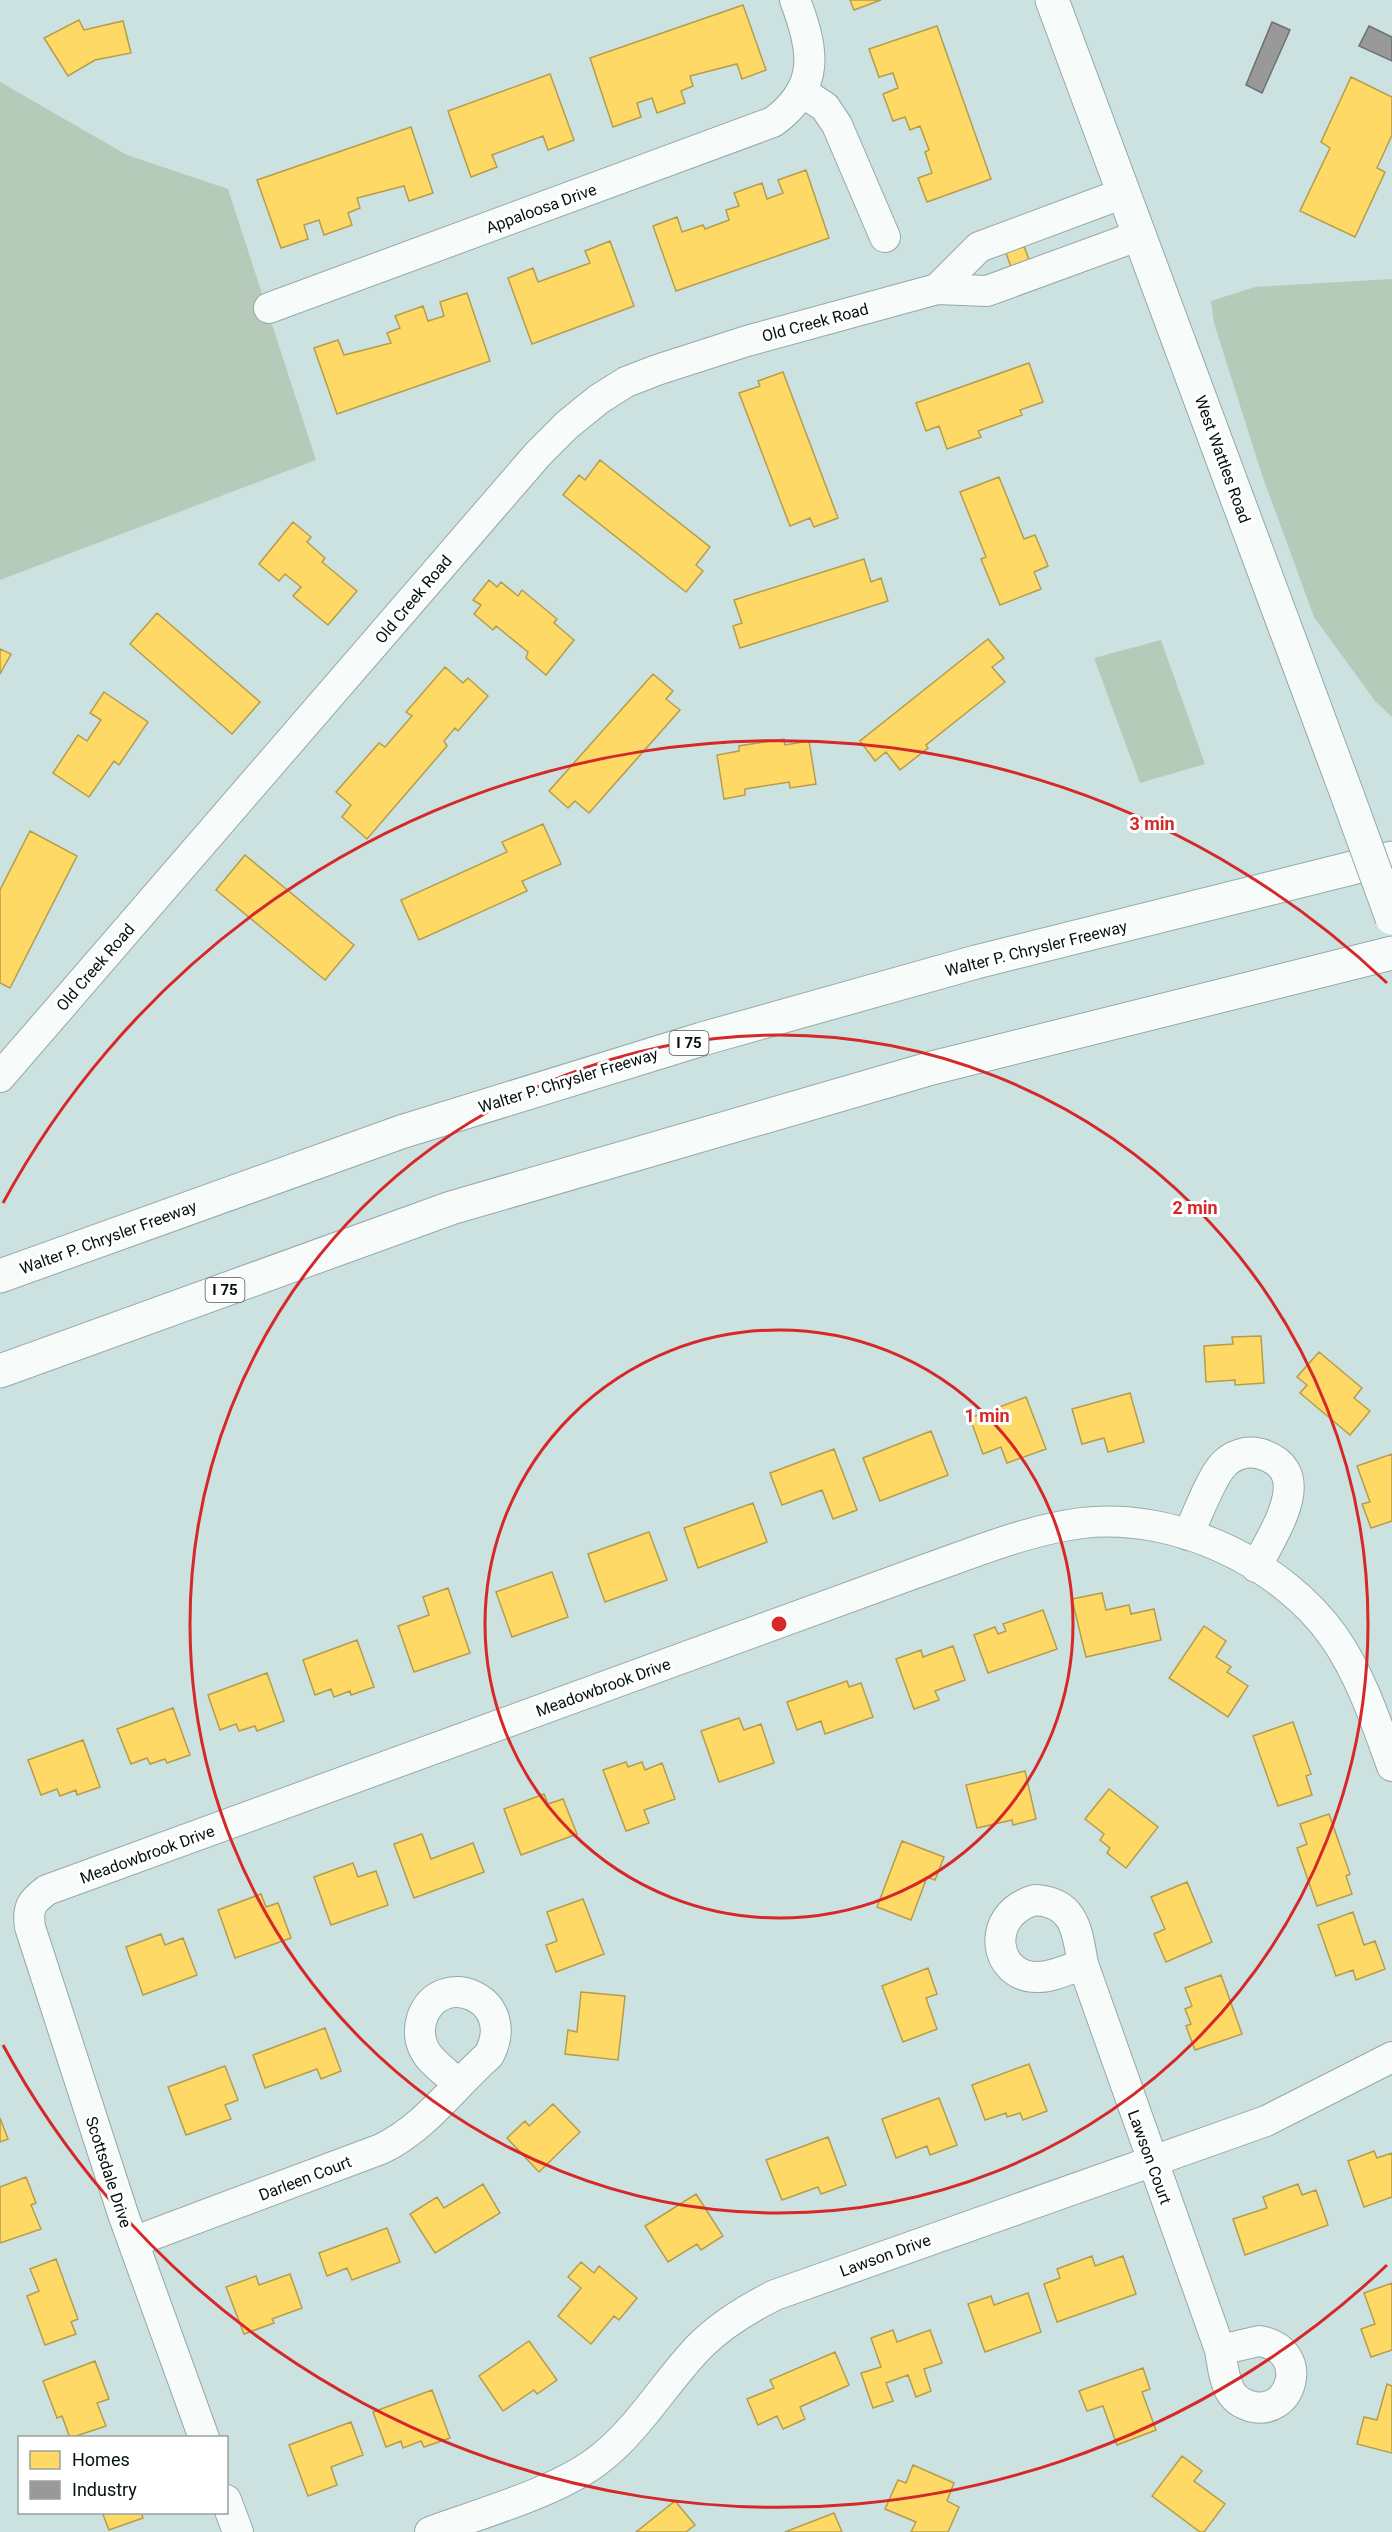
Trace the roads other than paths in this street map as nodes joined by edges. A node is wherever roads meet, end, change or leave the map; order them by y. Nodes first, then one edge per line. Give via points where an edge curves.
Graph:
1 (795, 0) edge
2 (1052, 0) edge
3 (802, 92) junction
4 (1124, 194) junction
5 (1140, 235) junction
6 (885, 237) dead end
7 (937, 288) junction
8 (269, 308) dead end
9 (1392, 858) edge
10 (1392, 918) edge
11 (1392, 953) edge
12 (0, 1077) edge
13 (0, 1276) edge
14 (0, 1371) edge
15 (1188, 1535) junction
16 (1256, 1567) junction
17 (1392, 1766) edge
18 (31, 1904) joint
19 (1083, 1964) dead end
20 (1392, 2057) edge
21 (459, 2084) dead end
22 (1151, 2160) junction
23 (133, 2242) junction
24 (1220, 2350) dead end
25 (203, 2436) edge
26 (228, 2505) edge
27 (238, 2532) edge
28 (430, 2532) edge

1 - 3 street via 811,52
2 - 4 main road, West Wattles Road
3 - 6 street via 825,107 837,125
3 - 8 street, Appaloosa Drive via 784,114 761,127
4 - 5 main road, West Wattles Road
4 - 7 street, Old Creek Road via 979,247
5 - 7 street, Old Creek Road via 987,291
5 - 10 main road, West Wattles Road, bridge
7 - 12 street, Old Creek Road via 657,370 617,388 567,425 495,503
9 - 13 main road, Walter P. Chrysler Freeway / I 75 via 976,962 702,1039 401,1132
11 - 14 main road, I 75 via 932,1068 462,1205
15 - 16 street, Meadowbrook Drive
15 - 16 street via 1222,1466 1244,1453 1270,1457 1287,1476 1289,1496
15 - 18 street, Meadowbrook Drive via 1105,1522 1060,1527 996,1545 63,1884 47,1890
16 - 17 street, Meadowbrook Drive via 1292,1592 1333,1636 1361,1685
18 - 23 street, Scottsdale Drive via 28,1912 33,1935
19 - 22 street, Lawson Court
20 - 22 street, Lawson Drive via 1266,2121
21 - 23 street, Darleen Court via 412,2131 381,2150
22 - 24 street, Lawson Court
22 - 28 street, Lawson Drive via 752,2306 699,2347 639,2420 599,2460 533,2494
23 - 25 street, Scottsdale Drive
26 - 27 street

